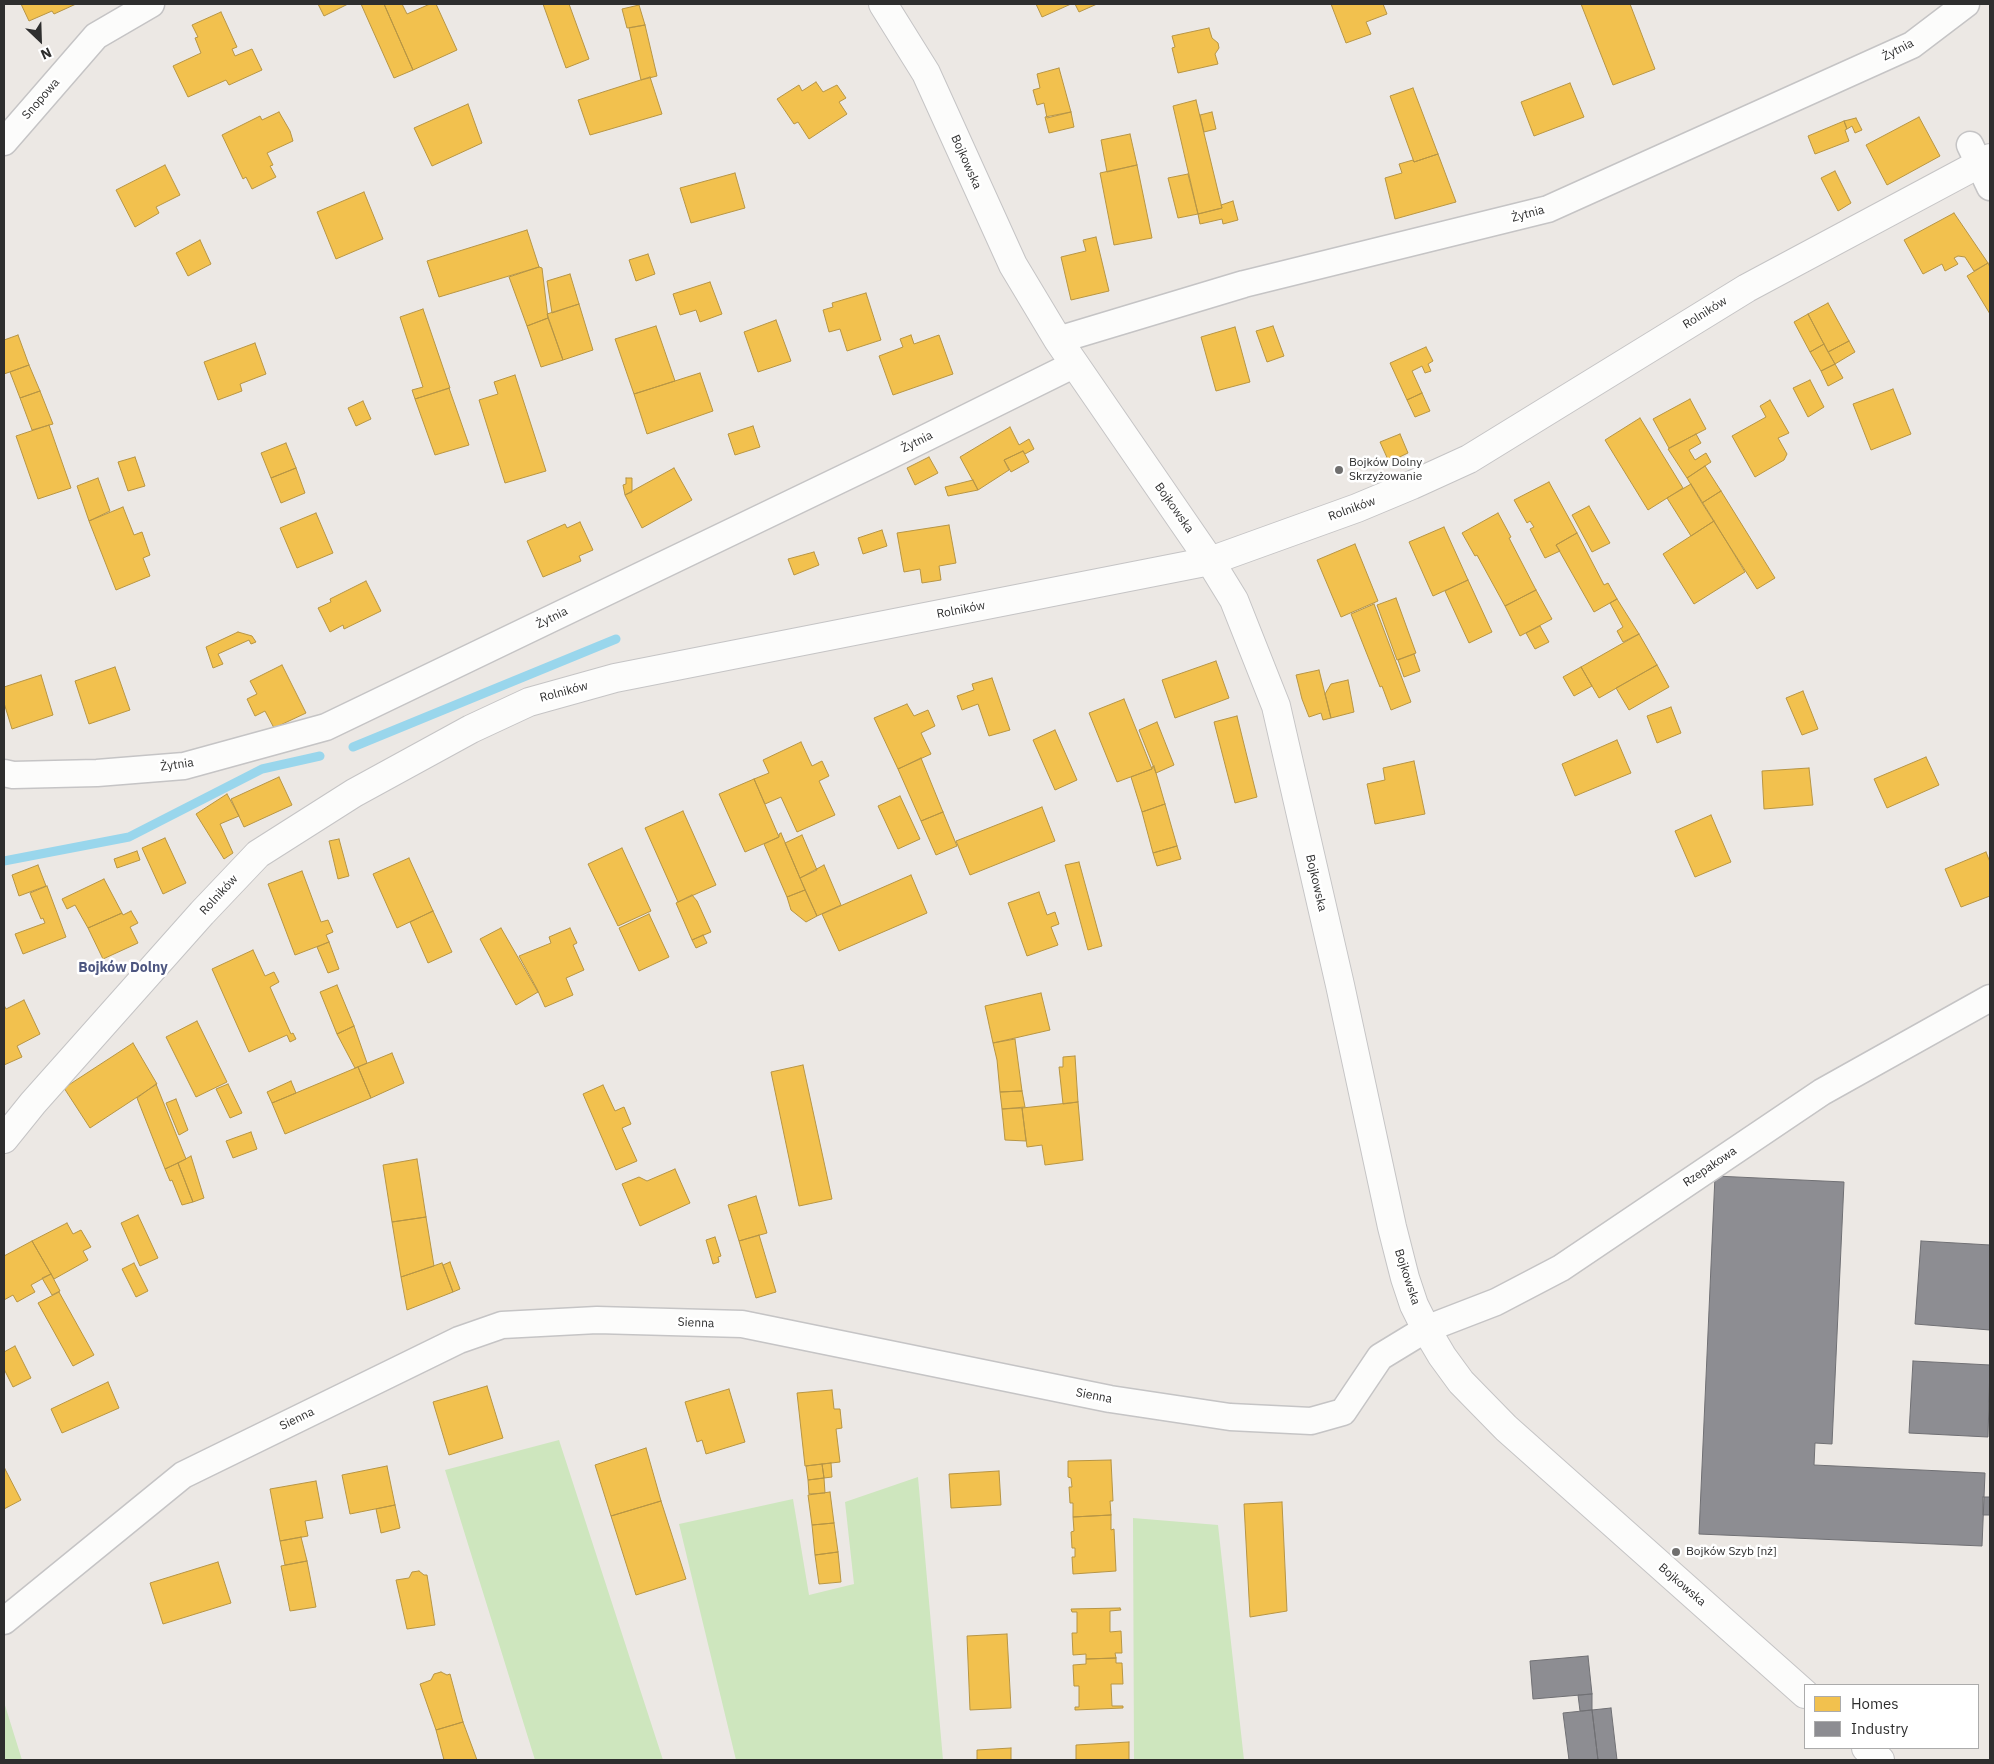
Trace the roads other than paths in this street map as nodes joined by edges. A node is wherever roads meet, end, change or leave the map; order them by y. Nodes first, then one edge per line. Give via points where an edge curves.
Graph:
1 (151, 4) edge
2 (884, 4) edge
3 (1966, 4) edge
4 (4, 142) edge
5 (1983, 164) edge
6 (1058, 340) junction
7 (1073, 365) junction
8 (1210, 561) junction
9 (4, 773) edge
10 (1990, 998) edge
11 (4, 1138) edge
12 (1426, 1329) junction
13 (4, 1621) edge
14 (1804, 1693) edge
15 (1867, 1749) edge
16 (1880, 1760) edge

1 - 4 street, Snopowa via 96,36
2 - 6 street, Bojkowska via 926,73 1013,265
3 - 6 street, Żytnia via 1912,45 1548,209 1244,284
5 - 8 street, Rolników via 1746,288 1469,459 1366,504
6 - 7 street, Bojkowska
7 - 8 street, Bojkowska
7 - 9 street, Żytnia via 326,727 184,766 97,773
8 - 11 street, Rolników via 615,678 529,702 471,729 354,793 258,854 156,964
8 - 12 street, Bojkowska via 1234,600 1276,706 1392,1227 1414,1305
10 - 12 street, Rzepakowa via 1822,1092 1561,1268 1496,1302
12 - 13 street, Sienna via 1380,1357 1343,1412 1311,1421 1230,1417 1110,1399 742,1324 597,1320 502,1325 459,1340 183,1475
12 - 14 street, Bojkowska via 1461,1382 1506,1428
15 - 16 street

